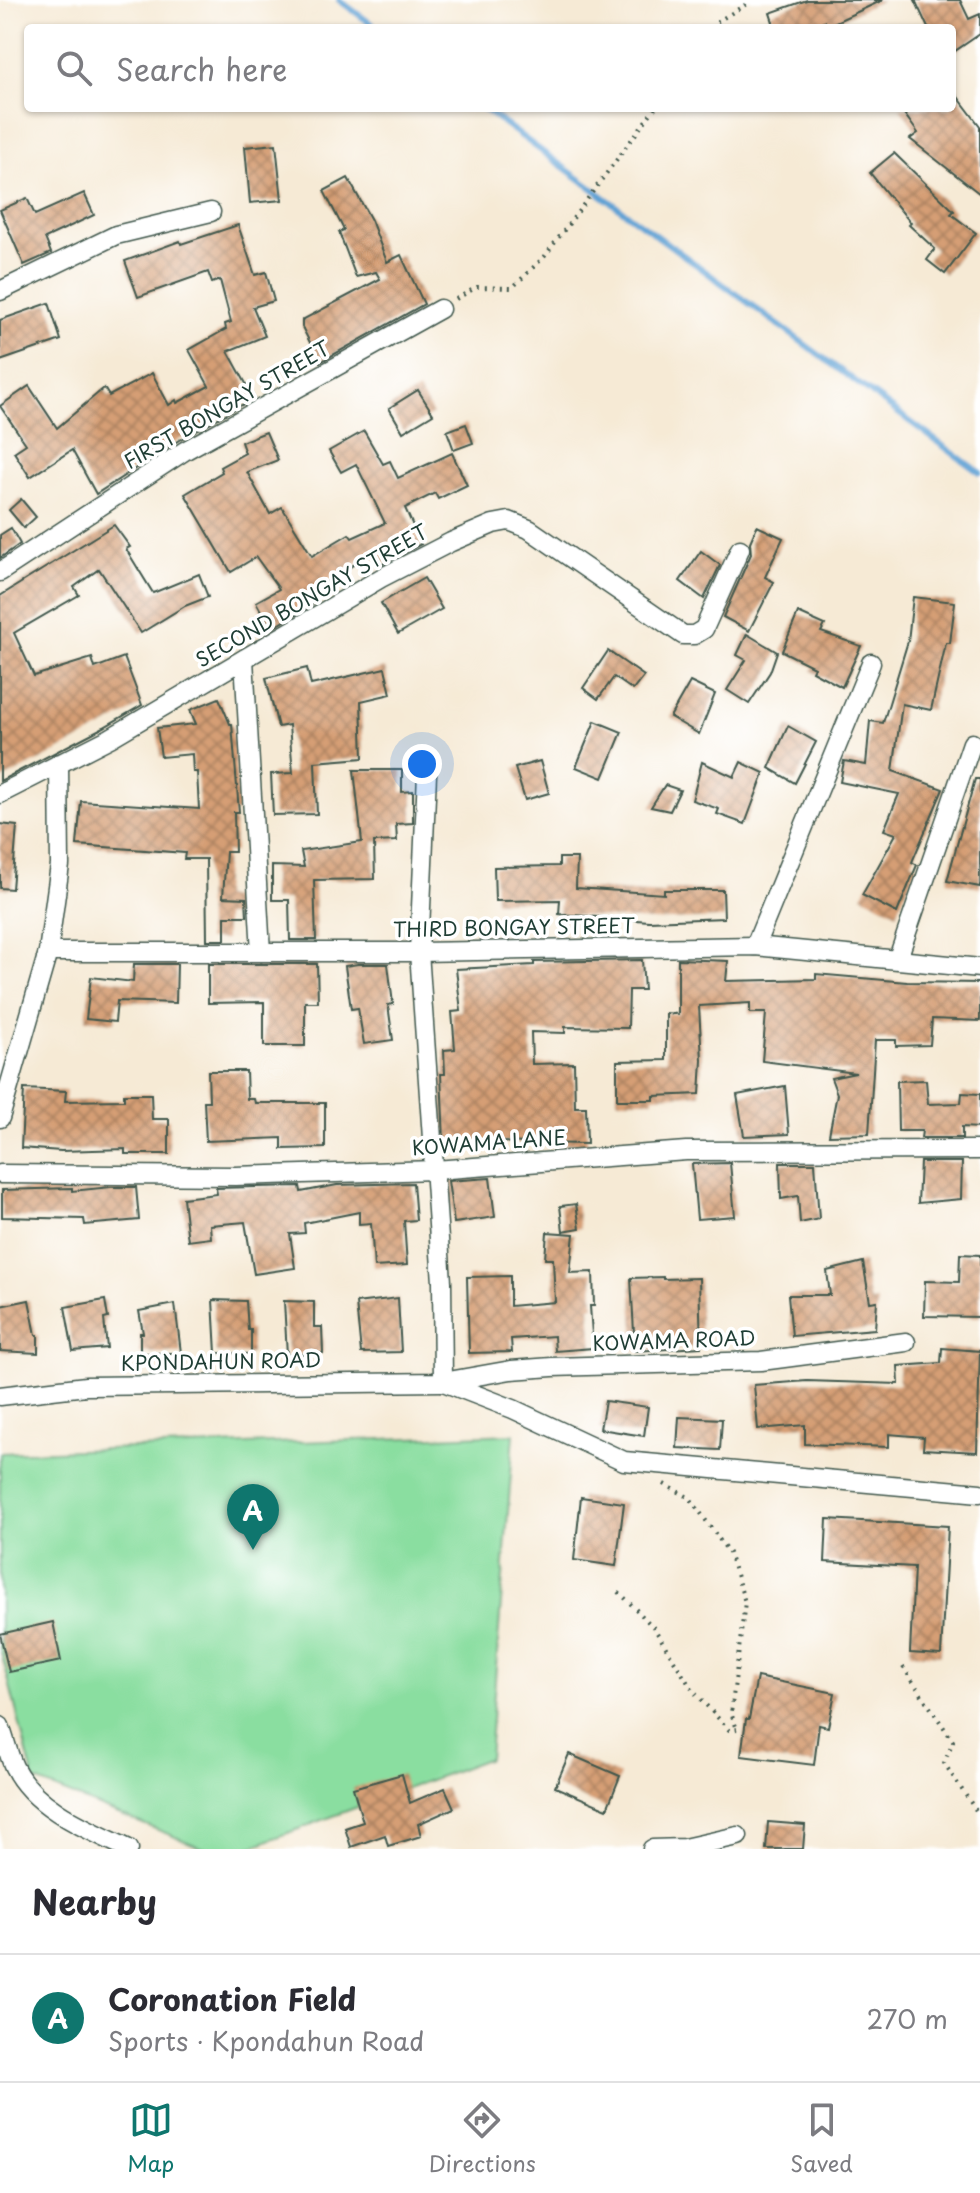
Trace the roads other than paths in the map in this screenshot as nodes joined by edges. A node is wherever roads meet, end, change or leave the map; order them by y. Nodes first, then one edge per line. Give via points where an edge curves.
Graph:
1 (211, 212) dead end
2 (0, 291) edge
3 (440, 309) road end
4 (740, 549) dead end
5 (0, 572) edge
6 (244, 659) junction
7 (871, 663) dead end
8 (972, 743) dead end
9 (59, 763) junction
10 (427, 774) dead end
11 (0, 794) edge
12 (755, 946) junction
13 (48, 952) junction
14 (261, 952) junction
15 (419, 952) junction
16 (898, 958) junction
17 (980, 968) edge
18 (0, 1118) edge
19 (980, 1150) edge
20 (435, 1170) junction
21 (0, 1174) edge
22 (906, 1342) dead end
23 (443, 1382) junction
24 (0, 1396) edge
25 (980, 1493) edge
26 (0, 1726) edge
27 (7, 1770) edge
28 (738, 1836) dead end
29 (129, 1849) edge
30 (652, 1849) edge

1 - 2 street via 116,235
3 - 5 street, FIRST BONGAY STREET via 186,450
4 - 6 street, SECOND BONGAY STREET via 704,629 683,635 529,529 509,521 493,524 381,578
6 - 9 street, SECOND BONGAY STREET
6 - 14 street
7 - 12 street
8 - 16 street
9 - 11 street, SECOND BONGAY STREET
9 - 13 street via 60,865
10 - 15 street
12 - 15 street, THIRD BONGAY STREET
12 - 16 street, THIRD BONGAY STREET
13 - 14 street, THIRD BONGAY STREET
13 - 18 street
14 - 15 street, THIRD BONGAY STREET
15 - 20 street
16 - 17 street, THIRD BONGAY STREET
19 - 20 street, KOWAMA LANE via 686,1151
20 - 21 street, KOWAMA LANE via 235,1176
20 - 23 street
22 - 23 street, KOWAMA ROAD via 761,1361 552,1367
23 - 24 street, KPONDAHUN ROAD via 86,1386
23 - 25 street via 624,1461
26 - 27 street
27 - 29 street via 51,1808
28 - 30 street

